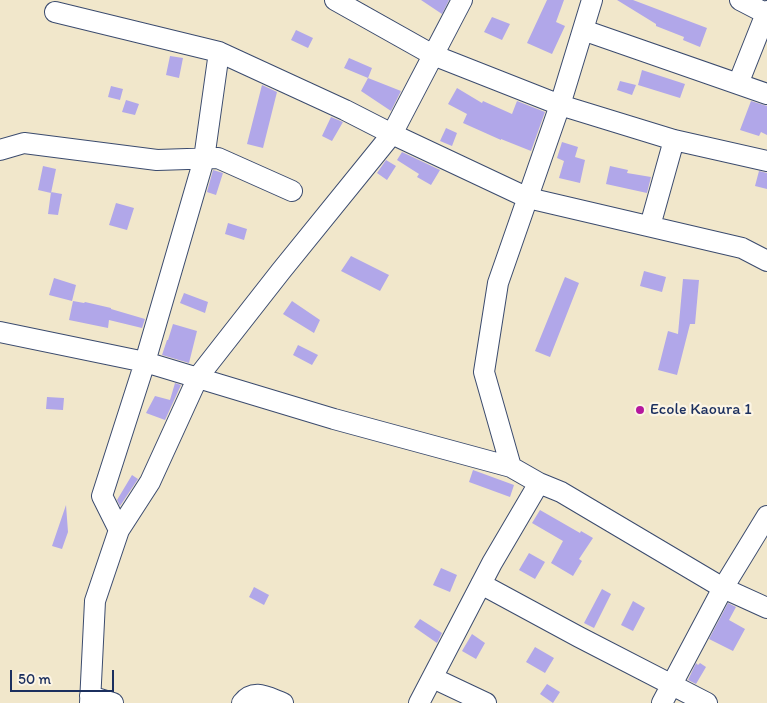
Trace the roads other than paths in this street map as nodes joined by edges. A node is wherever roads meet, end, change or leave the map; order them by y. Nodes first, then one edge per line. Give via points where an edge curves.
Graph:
1 (335, 0) edge
2 (462, 0) edge
3 (740, 0) edge
4 (588, 2) edge
5 (54, 12) dead end
6 (767, 13) edge
7 (583, 30) junction
8 (219, 52) junction
9 (433, 55) junction
10 (738, 84) junction
11 (767, 94) edge
12 (560, 105) junction
13 (392, 134) junction
14 (674, 140) junction
15 (0, 150) edge
16 (204, 159) junction
17 (767, 162) edge
18 (292, 191) dead end
19 (528, 198) junction
20 (650, 226) junction
21 (767, 261) edge
22 (0, 332) edge
23 (145, 362) junction
24 (198, 377) junction
25 (511, 467) junction
26 (539, 483) junction
27 (767, 516) edge
28 (119, 530) junction
29 (481, 584) junction
30 (723, 588) junction
31 (767, 608) edge
32 (434, 678) junction
33 (672, 685) junction
34 (90, 699) edge
35 (113, 703) edge
36 (242, 703) edge
37 (283, 703) edge
38 (419, 703) edge
39 (486, 703) edge
40 (662, 703) edge
41 (707, 703) edge

1 - 9 street
2 - 9 street
3 - 6 street
4 - 7 street
5 - 8 street
6 - 10 street
7 - 10 street
7 - 12 street
8 - 13 street
8 - 16 street
9 - 12 street
9 - 13 street
10 - 11 street
12 - 14 street
12 - 19 street
13 - 19 street
13 - 24 street
14 - 17 street
14 - 20 street
15 - 16 street via 24,143 157,160
16 - 18 street via 218,158
16 - 23 street
19 - 20 street
19 - 25 street via 498,283 484,372
20 - 21 street via 742,248
22 - 23 street
23 - 24 street
23 - 28 street via 102,496
24 - 25 street via 334,419
24 - 28 street via 150,482
25 - 26 street
26 - 29 street
26 - 30 street via 561,492
27 - 30 street
28 - 34 street via 95,601
29 - 32 street
29 - 33 street
30 - 31 street
30 - 33 street
32 - 38 street
32 - 39 street
33 - 40 street
33 - 41 street
34 - 35 street
36 - 37 street via 253,694

